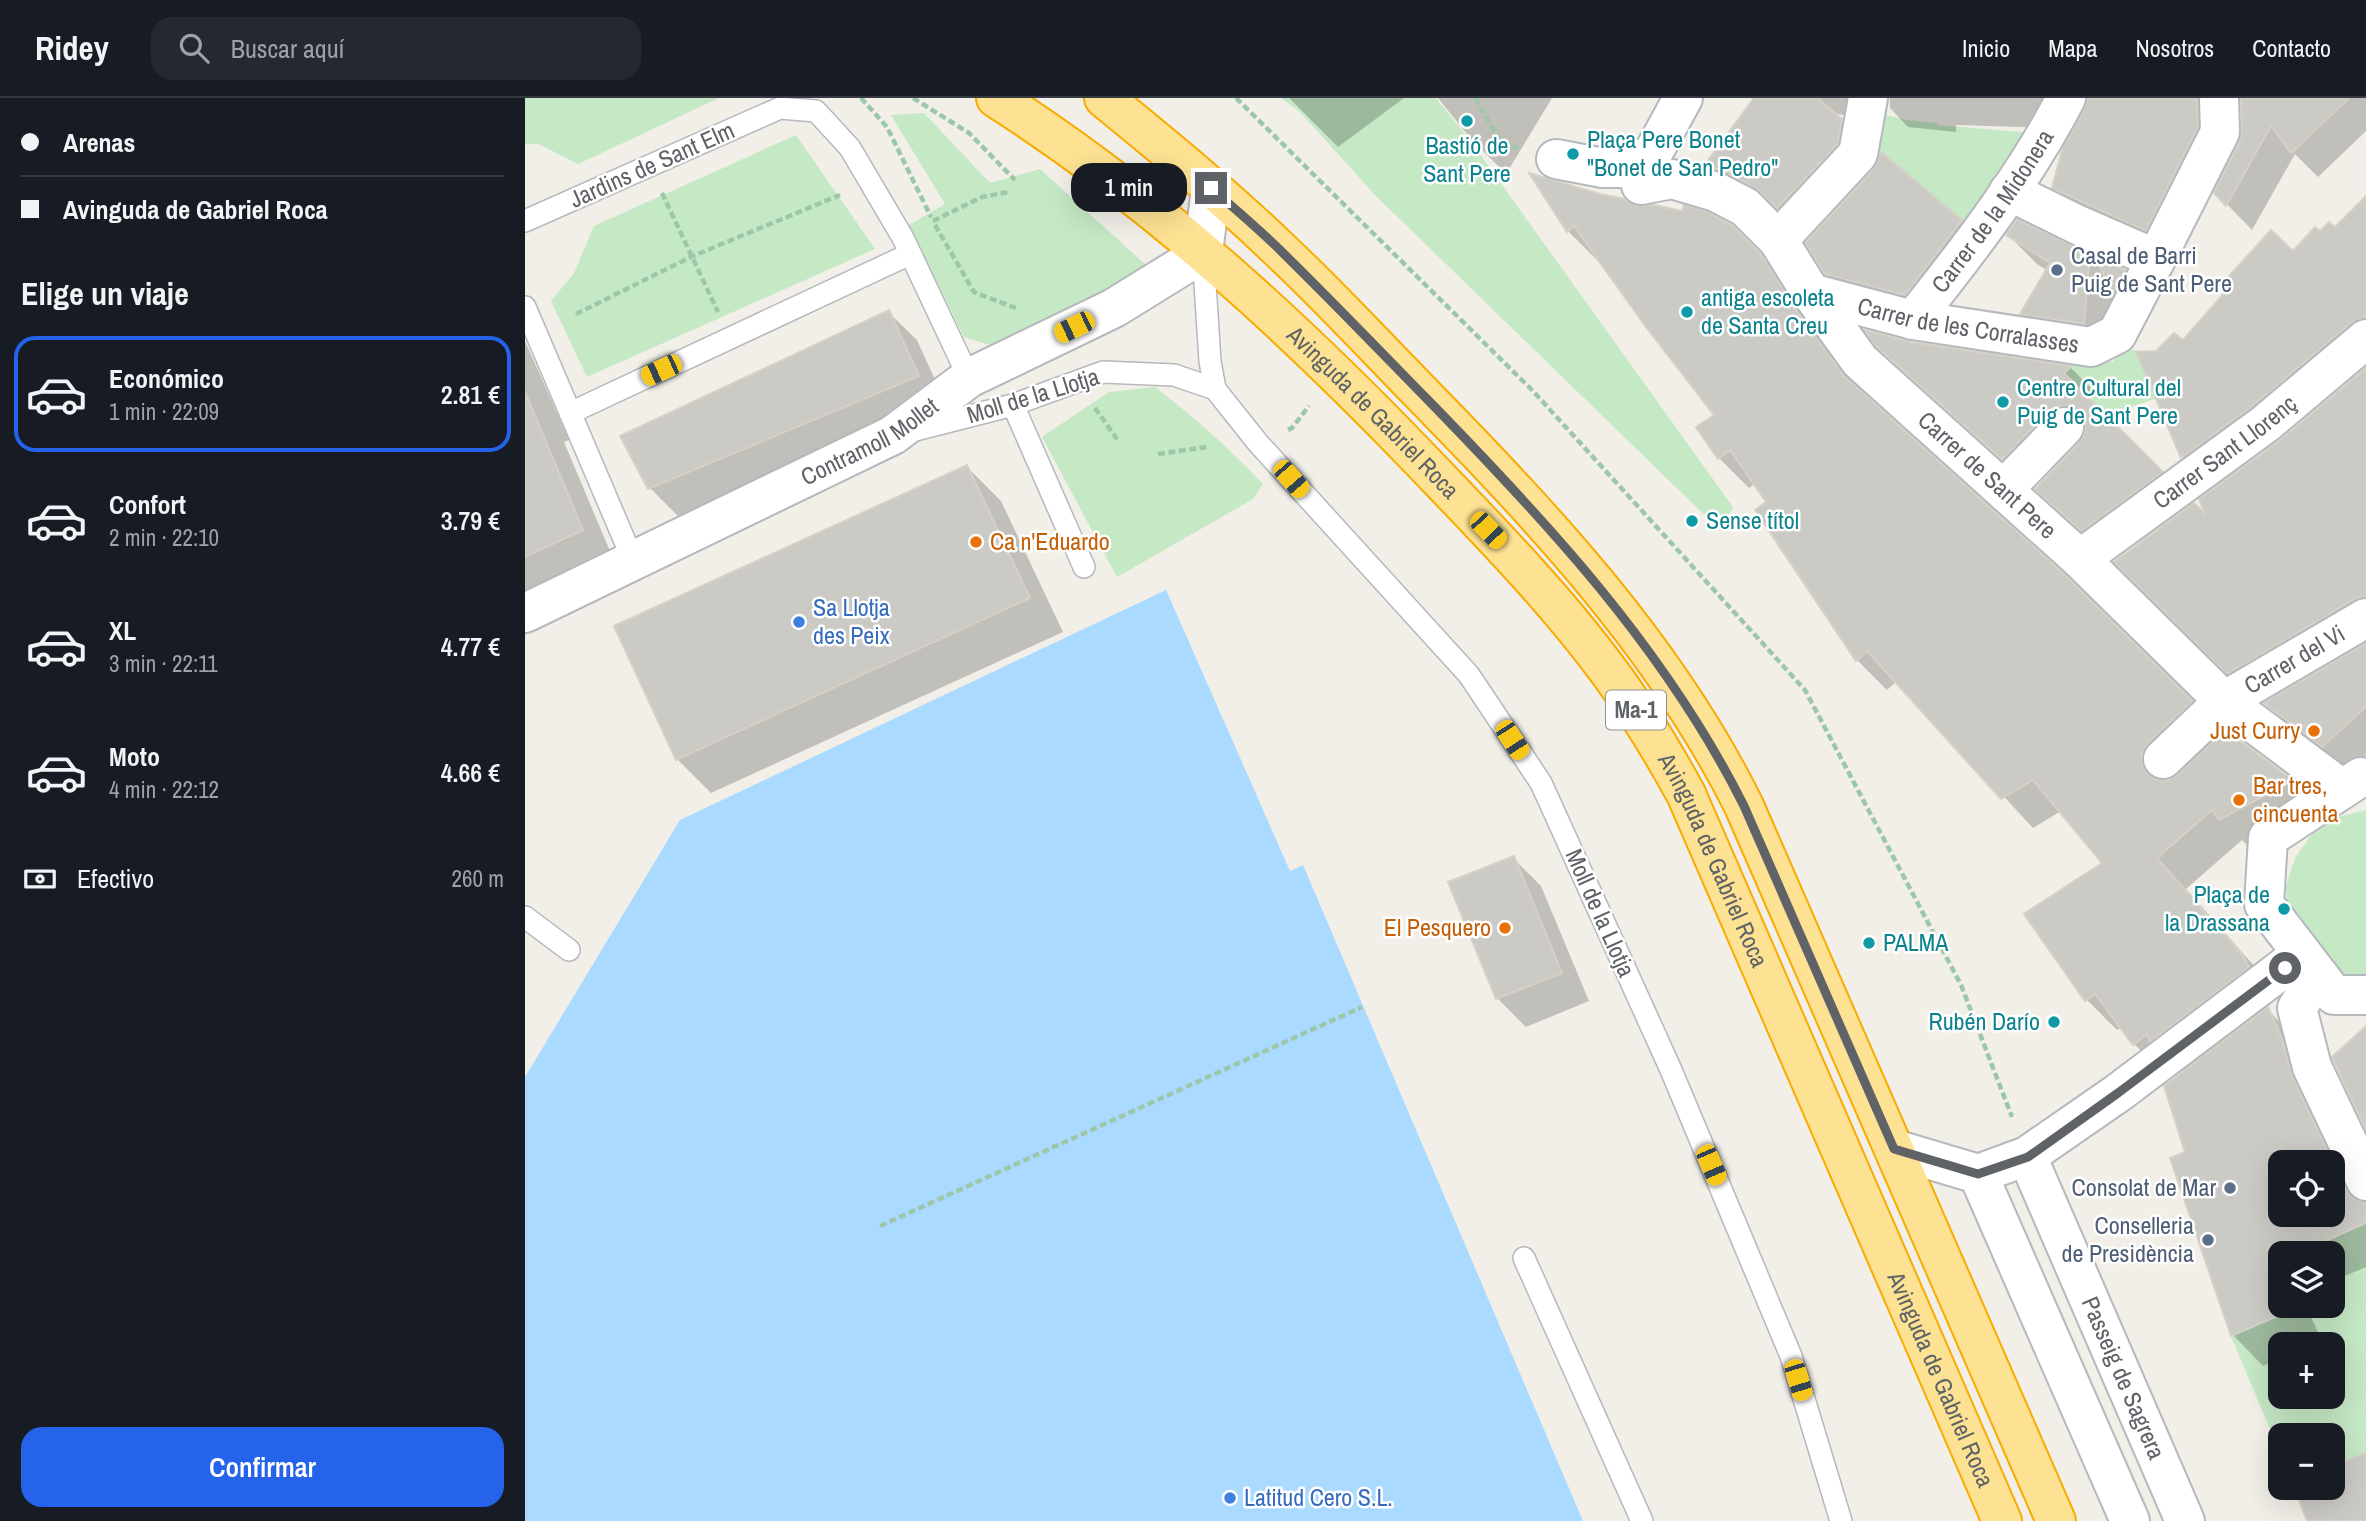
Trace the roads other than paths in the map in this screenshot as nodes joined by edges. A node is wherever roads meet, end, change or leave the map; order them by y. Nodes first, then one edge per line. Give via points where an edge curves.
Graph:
1 (996, 98) edge
2 (1104, 98) edge
3 (1683, 98) edge
4 (1868, 98) edge
5 (2066, 98) edge
6 (2219, 98) edge
7 (1556, 159) road end
8 (1641, 185) dead end
9 (1211, 188) junction
10 (2010, 191) junction
11 (525, 221) edge
12 (1778, 240) junction
13 (1203, 253) junction
14 (910, 254) junction
15 (2156, 259) junction
16 (1811, 293) junction
17 (525, 307) edge
18 (1913, 320) junction
19 (2366, 339) edge
20 (969, 378) junction
21 (1215, 389) junction
22 (1013, 405) junction
23 (570, 413) junction
24 (2064, 427) dead end
25 (893, 435) junction
26 (2004, 489) junction
27 (2080, 559) junction
28 (633, 560) junction
29 (1084, 567) dead end
30 (525, 613) edge
31 (2366, 618) edge
32 (2224, 701) junction
33 (2163, 759) dead end
34 (2354, 784) edge
35 (525, 918) edge
36 (569, 950) dead end
37 (2310, 964) junction
38 (2366, 995) edge
39 (1894, 1149) junction
40 (2028, 1157) junction
41 (1978, 1174) junction
42 (2366, 1181) edge
43 (1524, 1258) dead end
44 (1642, 1521) edge
45 (1841, 1521) edge
46 (2002, 1521) edge
47 (2056, 1521) edge
48 (2130, 1521) edge
49 (2185, 1521) edge

1 - 13 highway, Avinguda de Gabriel Roca / Ma-1 via 1091,163
2 - 9 highway, Avinguda de Gabriel Roca / Ma-1
3 - 7 street via 1653,153 1626,168
4 - 12 street via 1858,154
5 - 10 street, Carrer de la Midonera
6 - 15 street, Carrer de les Corralasses via 2220,132
8 - 12 street, Carrer de Sant Pere via 1672,179 1716,192 1745,207
9 - 13 street
9 - 39 highway, Avinguda de Gabriel Roca / Ma-1 via 1280,250 1498,472 1593,578 1661,666 1724,765 1744,806
10 - 15 street
10 - 18 street, Carrer de la Midonera
11 - 14 lane, Jardins de Sant Elm via 780,108 816,111 850,148
12 - 16 street, Carrer de Sant Pere
13 - 20 street, Contramoll Mollet via 1114,308
13 - 21 lane, Moll de la Llotja
13 - 46 highway, Avinguda de Gabriel Roca / Ma-1 via 1327,363 1521,564 1582,636 1643,721 1686,794
14 - 20 lane, Jardins de Sant Elm
14 - 23 lane
15 - 18 street, Carrer de les Corralasses via 2117,334 2091,347
16 - 18 street, Carrer de les Corralasses
16 - 26 street, Carrer de Sant Pere via 1860,361
17 - 23 lane
19 - 27 street, Carrer Sant Llorenç via 2265,425
20 - 25 street, Contramoll Mollet
21 - 22 lane, Moll de la Llotja via 1174,375 1103,372
21 - 45 lane, Moll de la Llotja via 1258,443 1469,675 1541,783 1671,1070 1791,1356
22 - 25 lane, Moll de la Llotja
22 - 29 lane
23 - 28 lane
24 - 26 street
25 - 28 street, Contramoll Mollet
26 - 27 street, Carrer de Sant Pere
27 - 32 street, Carrer de Sant Pere
28 - 30 street, Contramoll Mollet
31 - 32 street, Carrer del Vi
32 - 33 street, Carrer del Vi
32 - 34 street, Carrer de Sant Pere
34 - 37 street via 2268,838 2264,904
35 - 36 lane
37 - 38 street via 2334,995
37 - 40 street
37 - 42 street via 2297,1008 2312,1067
39 - 41 street
39 - 47 highway, Avinguda de Gabriel Roca / Ma-1
40 - 41 street
40 - 49 street, Passeig de Sagrera
41 - 48 street, Passeig de Sagrera
43 - 44 lane

